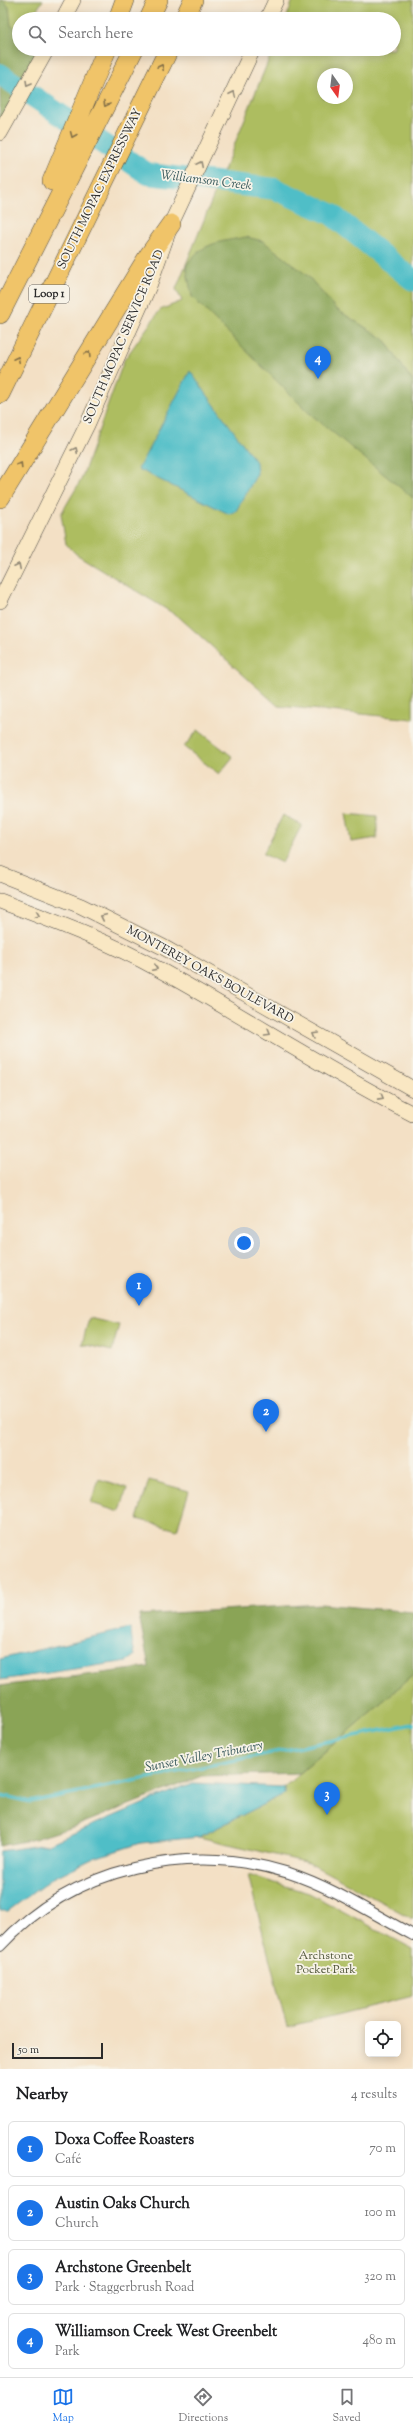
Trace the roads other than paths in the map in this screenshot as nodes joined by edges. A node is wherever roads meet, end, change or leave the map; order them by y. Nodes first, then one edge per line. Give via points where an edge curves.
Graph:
1 (73, 0) edge
2 (125, 0) edge
3 (158, 0) edge
4 (193, 0) edge
5 (276, 0) edge
6 (67, 12) edge
7 (121, 12) edge
8 (152, 12) edge
9 (187, 12) edge
10 (270, 12) edge
11 (43, 56) edge
12 (105, 56) edge
13 (131, 56) edge
14 (166, 56) edge
15 (251, 56) edge
16 (0, 133) edge
17 (60, 179) junction
18 (171, 224) junction
19 (0, 314) edge
20 (0, 394) edge
21 (0, 498) edge
22 (0, 601) edge
23 (0, 874) edge
24 (0, 901) edge
25 (413, 1089) edge
26 (413, 1114) edge
27 (413, 1935) edge
28 (0, 1946) edge

1 - 6 street
2 - 7 highway
3 - 8 highway
4 - 9 highway
5 - 10 street
11 -> 16 street
12 -> 17 highway
13 -> 17 highway, Loop 1
20 -> 14 highway, SOUTH MOPAC EXPRESSWAY / Loop 1
18 -> 15 street, SOUTH MOPAC SERVICE ROAD
17 - 19 highway, Loop 1 via 27,260
21 -> 18 highway
22 -> 18 street, SOUTH MOPAC SERVICE ROAD via 87,425 149,286
25 -> 23 street, MONTEREY OAKS BOULEVARD via 163,946 81,906
24 -> 26 street, MONTEREY OAKS BOULEVARD via 63,925 157,968
27 - 28 street via 341,1897 290,1874 228,1860 186,1859 147,1864 92,1881 39,1911

